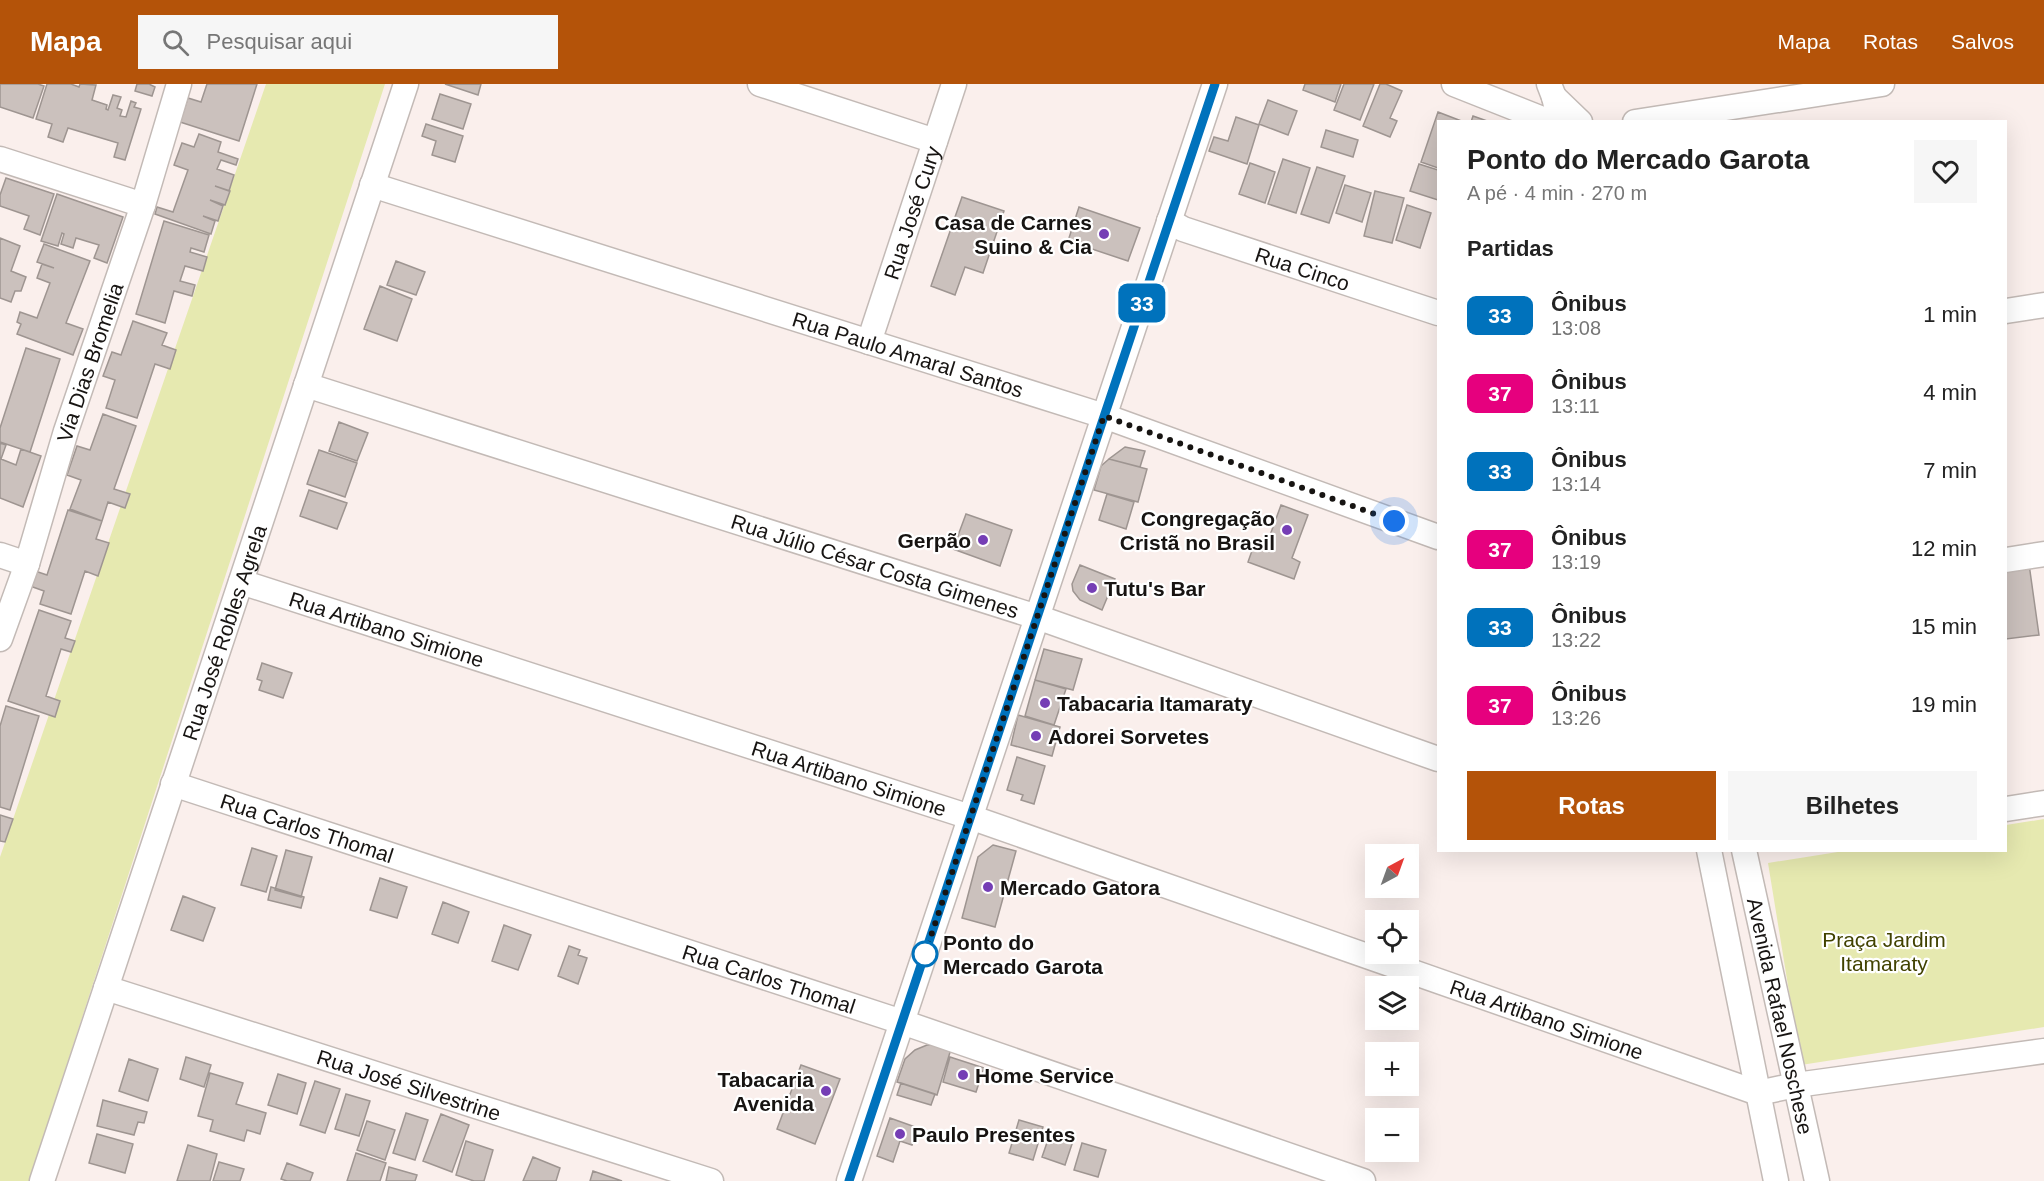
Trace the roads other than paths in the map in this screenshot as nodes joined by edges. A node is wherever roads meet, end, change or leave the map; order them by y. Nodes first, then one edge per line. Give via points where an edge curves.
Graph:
1 (179, 84) edge
2 (406, 84) edge
3 (760, 84) edge
4 (954, 84) edge
5 (1215, 84) edge
6 (1454, 84) edge
7 (1882, 84) edge
8 (1552, 90) edge
9 (1545, 120) edge
10 (1560, 120) edge
11 (1578, 120) edge
12 (1648, 120) edge
13 (935, 141) junction
14 (0, 159) edge
15 (372, 185) junction
16 (143, 205) junction
17 (1169, 221) junction
18 (2044, 305) edge
19 (2007, 311) edge
20 (1437, 313) edge
21 (869, 342) junction
22 (306, 385) junction
23 (1104, 416) junction
24 (1437, 537) edge
25 (2044, 554) edge
26 (0, 555) edge
27 (2007, 560) edge
28 (27, 564) junction
29 (241, 582) junction
30 (1037, 617) junction
31 (0, 639) edge
32 (1437, 759) edge
33 (173, 784) junction
34 (2044, 803) edge
35 (2007, 809) edge
36 (970, 818) junction
37 (1711, 852) edge
38 (1744, 852) edge
39 (106, 988) junction
40 (903, 1022) junction
41 (2044, 1051) edge
42 (1796, 1085) junction
43 (1758, 1093) junction
44 (42, 1181) edge
45 (711, 1181) edge
46 (849, 1181) edge
47 (1363, 1181) edge
48 (1776, 1181) edge
49 (1817, 1181) edge

1 - 16 street, Via Dias Bromelia
2 - 15 street, Rua José Robles Agrela
3 - 13 street
4 - 13 street, Rua José Cury
5 - 17 street
6 - 9 street
7 - 12 street
8 - 10 street
8 - 11 street
13 - 21 street, Rua José Cury
14 - 16 street
15 - 21 street, Rua Paulo Amaral Santos
15 - 22 street, Rua José Robles Agrela
16 - 28 street, Via Dias Bromelia via 66,431
17 - 20 street, Rua Cinco via 1183,229
17 - 23 street
18 - 19 street
21 - 23 street, Rua Paulo Amaral Santos
22 - 29 street, Rua José Robles Agrela
22 - 30 street, Rua Júlio César Costa Gimenes
23 - 24 street, Rua Paulo Amaral Santos
23 - 30 street
25 - 27 street
26 - 28 street
28 - 31 street, Via Dias Bromelia
29 - 33 street, Rua José Robles Agrela
29 - 36 street, Rua Artibano Simione
30 - 32 street, Rua Júlio César Costa Gimenes
30 - 36 street
33 - 39 street, Rua José Robles Agrela
33 - 40 street, Rua Carlos Thomal
34 - 35 street
36 - 40 street
36 - 43 street, Rua Artibano Simione
37 - 43 street, Avenida Rafael Noschese
38 - 42 street, Avenida Rafael Noschese
39 - 44 street, Rua José Robles Agrela
39 - 45 street, Rua José Silvestrine
40 - 46 street
40 - 47 street, Rua Carlos Thomal
41 - 42 street
42 - 43 street
42 - 49 street, Avenida Rafael Noschese
43 - 48 street, Avenida Rafael Noschese

